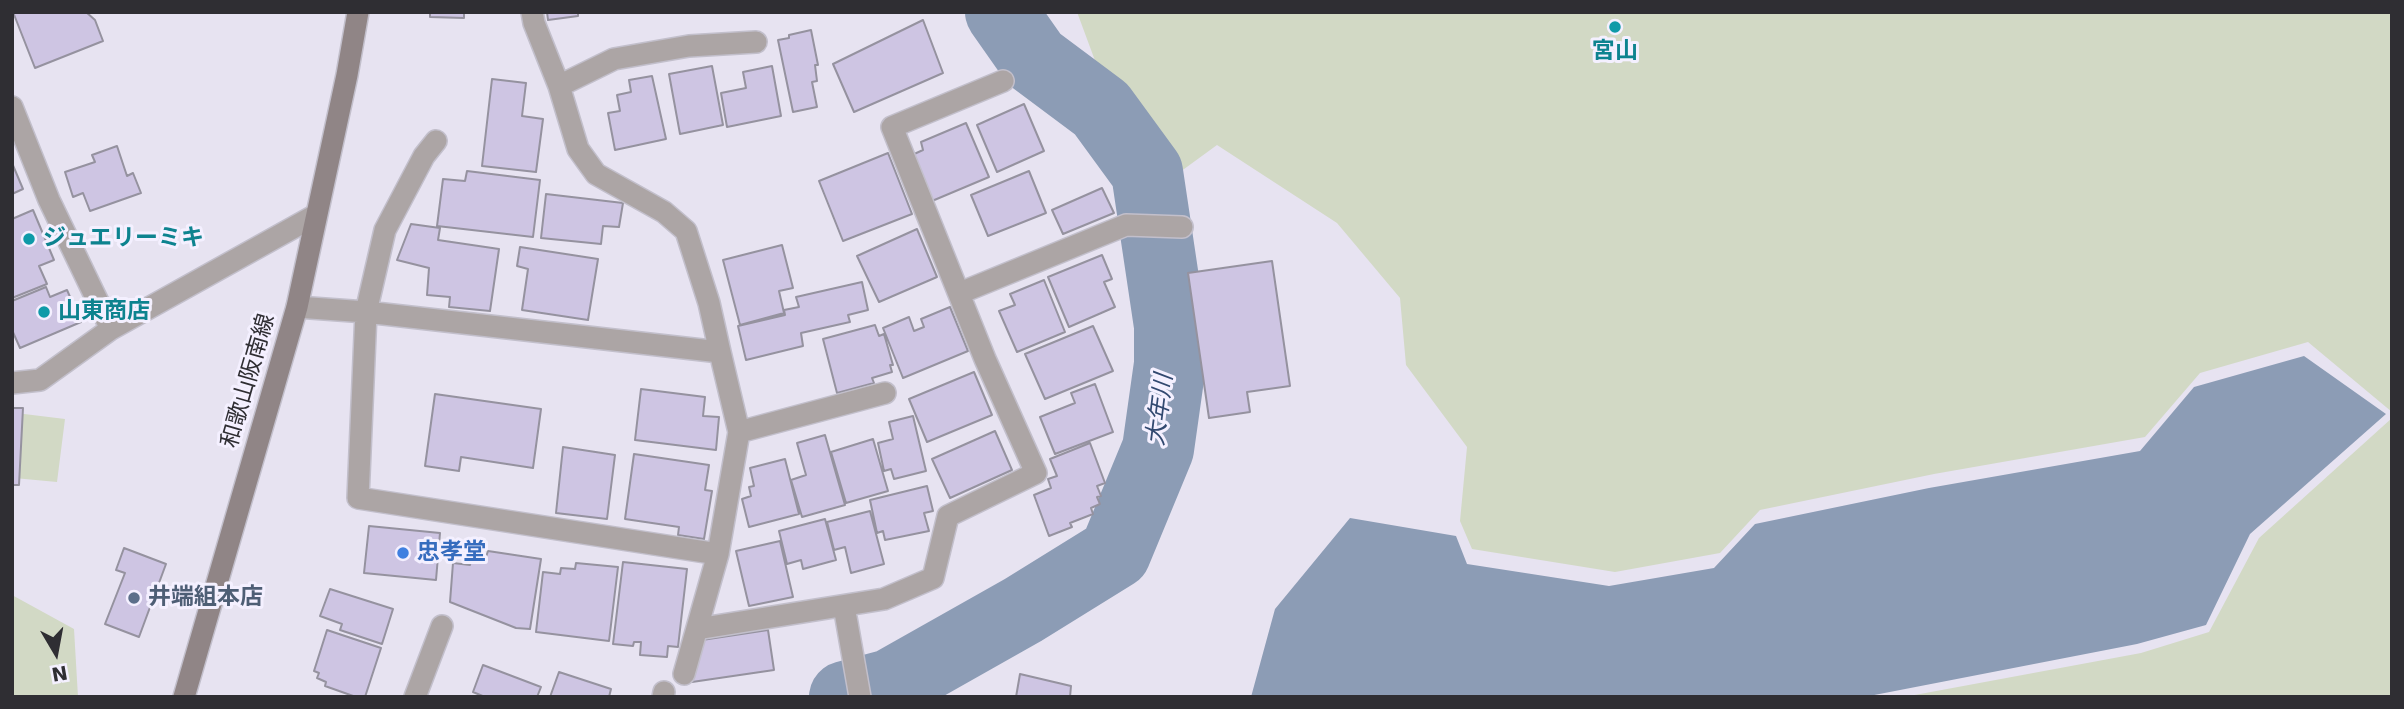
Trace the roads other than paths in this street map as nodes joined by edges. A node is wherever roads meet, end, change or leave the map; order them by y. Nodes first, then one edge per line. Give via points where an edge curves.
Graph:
1 (347, 12) edge
2 (358, 12) edge
3 (532, 12) edge
4 (757, 42) dead end
5 (347, 75) junction
6 (1003, 81) dead end
7 (559, 86) junction
8 (12, 107) edge
9 (436, 141) dead end
10 (316, 215) junction
11 (1182, 227) dead end
12 (960, 293) junction
13 (297, 307) junction
14 (366, 312) junction
15 (111, 329) junction
16 (720, 352) junction
17 (12, 383) edge
18 (885, 393) dead end
19 (739, 432) junction
20 (718, 554) junction
21 (844, 606) junction
22 (442, 626) dead end
23 (697, 629) junction
24 (684, 674) dead end
25 (858, 687) edge
26 (184, 697) edge
27 (415, 697) edge

1 - 5 main road, 和歌山阪南線
2 - 5 main road, 和歌山阪南線
3 - 7 street
4 - 7 street via 689,46 614,59
5 - 10 main road, 和歌山阪南線
6 - 12 street via 892,127
7 - 16 street via 578,149 596,174 664,212 686,231
8 - 15 street via 49,200
9 - 14 street via 385,230
10 - 13 main road, 和歌山阪南線
10 - 15 street
11 - 12 street via 1126,225
12 - 21 street via 1036,473 948,516 933,578 884,599
13 - 14 street
13 - 26 main road, 和歌山阪南線
14 - 16 street
14 - 20 street via 358,498
15 - 17 street via 40,380
16 - 19 street
18 - 19 street
19 - 20 street
20 - 23 street
21 - 23 street
21 - 25 street
22 - 27 street
23 - 24 street

